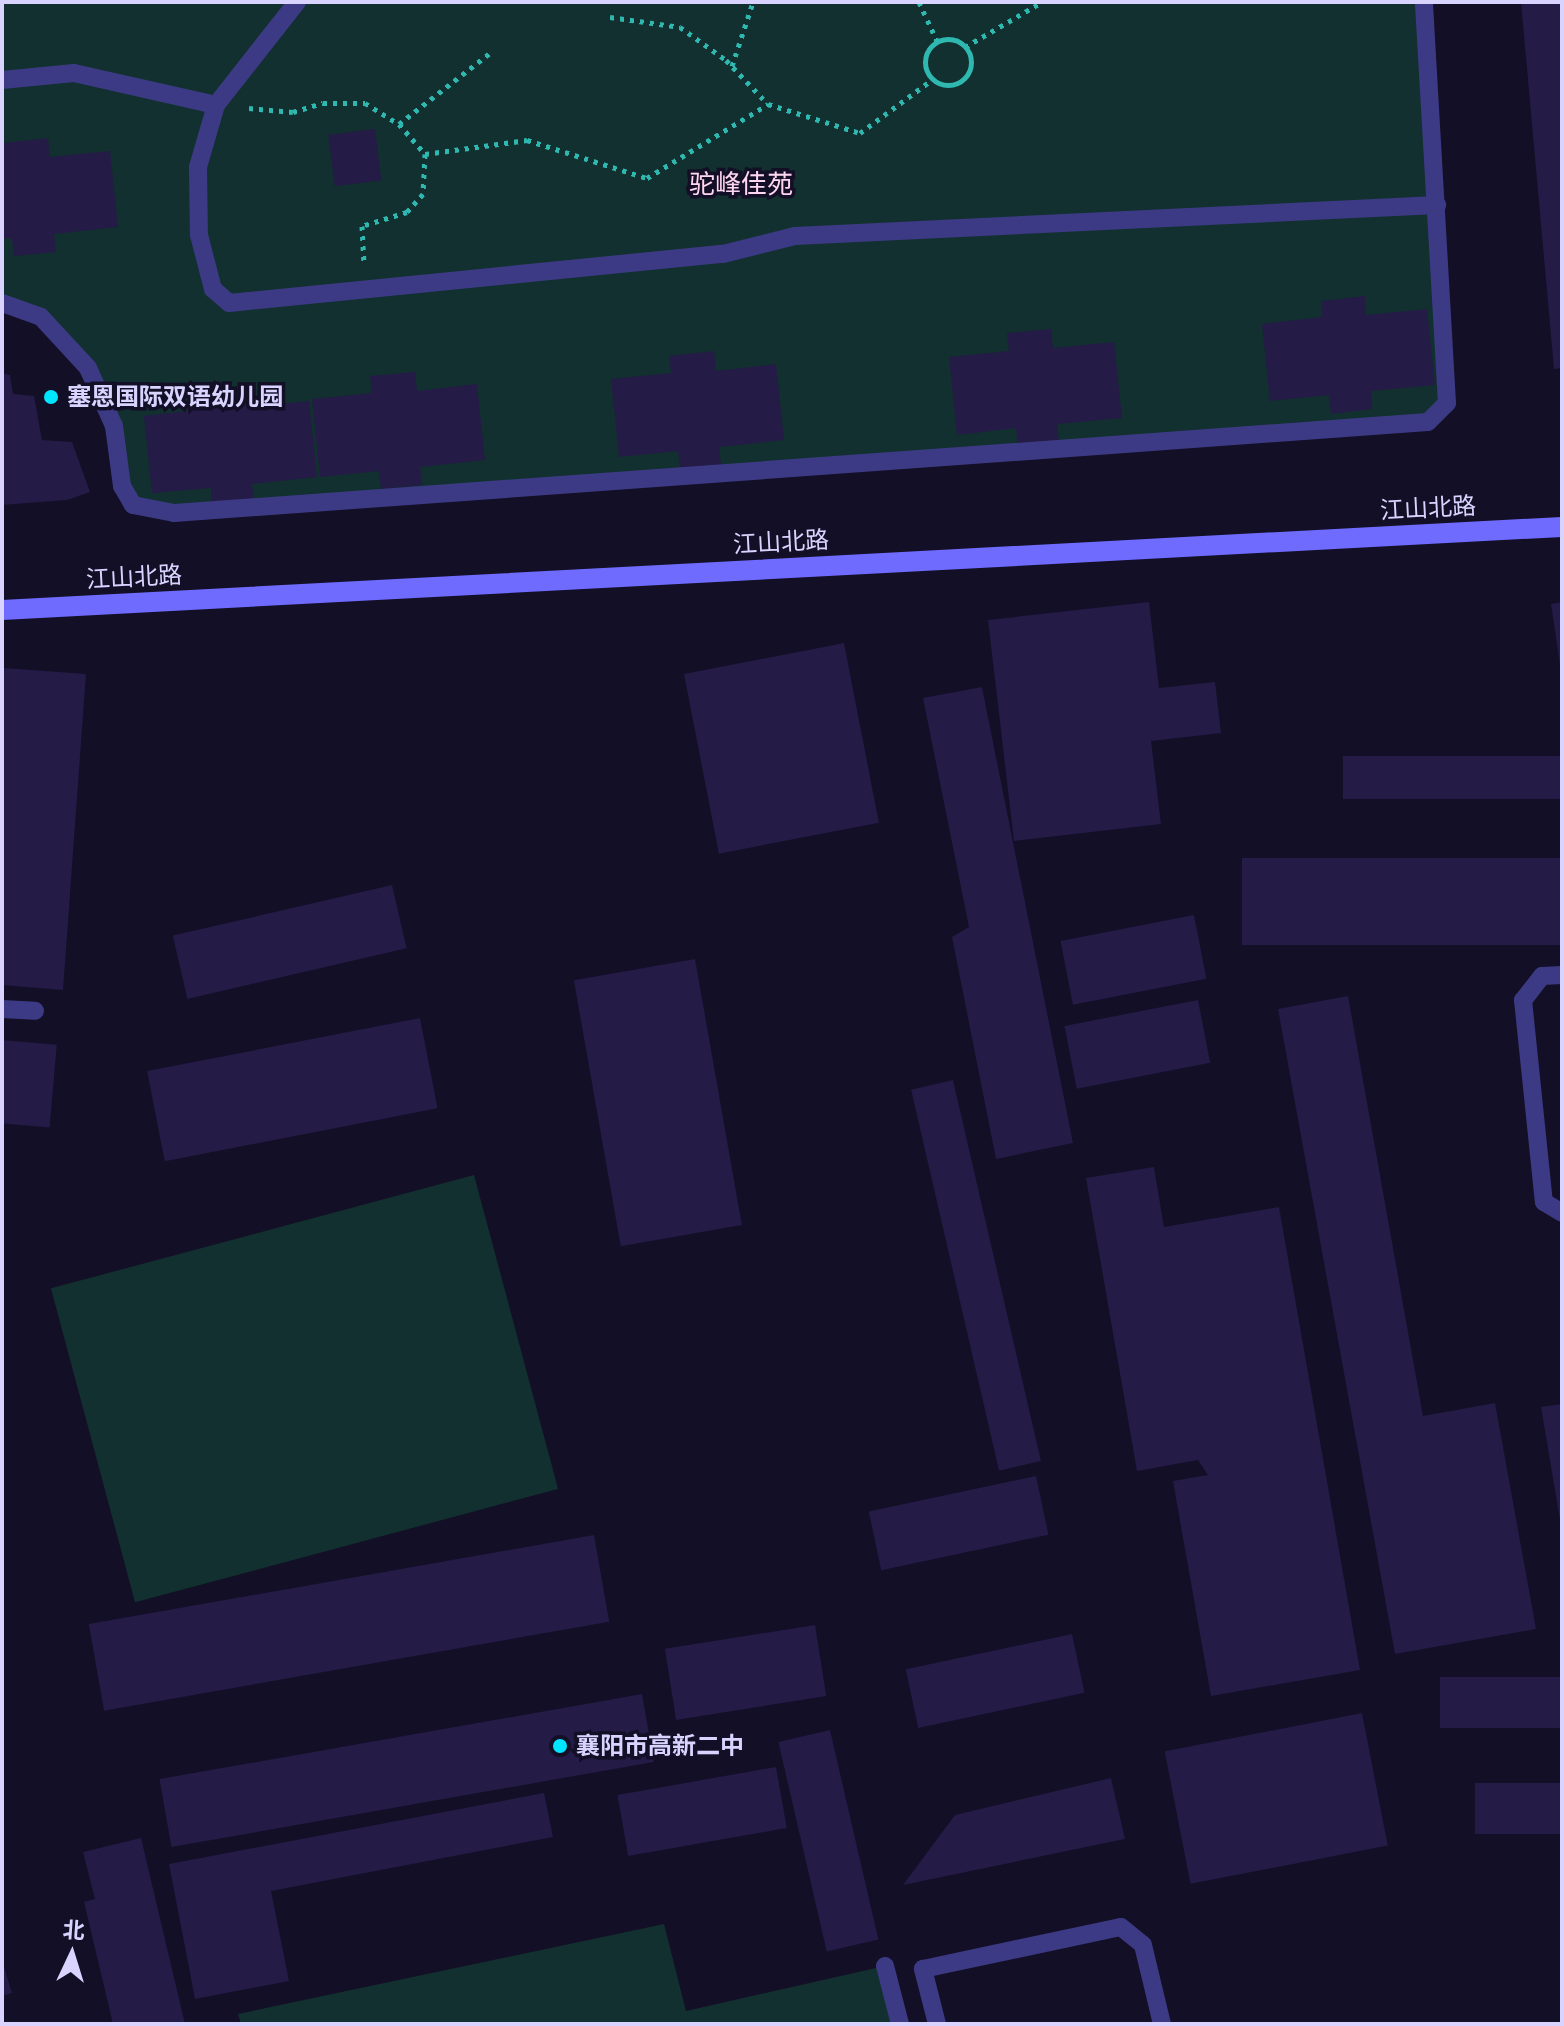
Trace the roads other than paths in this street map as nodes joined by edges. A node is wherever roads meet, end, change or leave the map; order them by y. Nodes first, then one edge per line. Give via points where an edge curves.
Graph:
1 (297, 2) edge
2 (1424, 2) edge
3 (2, 80) edge
4 (216, 105) junction
5 (1437, 205) junction
6 (2, 303) edge
7 (1562, 527) edge
8 (2, 610) edge
9 (1562, 975) edge
10 (2, 1009) edge
11 (35, 1011) dead end
12 (1562, 1213) edge
13 (885, 1966) dead end
14 (900, 2024) edge
15 (937, 2024) edge
16 (1162, 2024) edge

1 - 4 lane
2 - 5 lane
3 - 4 lane via 74,73
4 - 5 lane via 198,167 199,235 213,289 229,303 723,254 795,236
5 - 6 lane via 1447,403 1428,422 190,512 133,505 122,486 114,426 88,368 41,317
7 - 8 street, 江山北路
9 - 12 lane via 1542,976 1523,1000 1544,1202
10 - 11 lane
13 - 14 lane
15 - 16 lane via 923,1969 1121,1927 1143,1945

